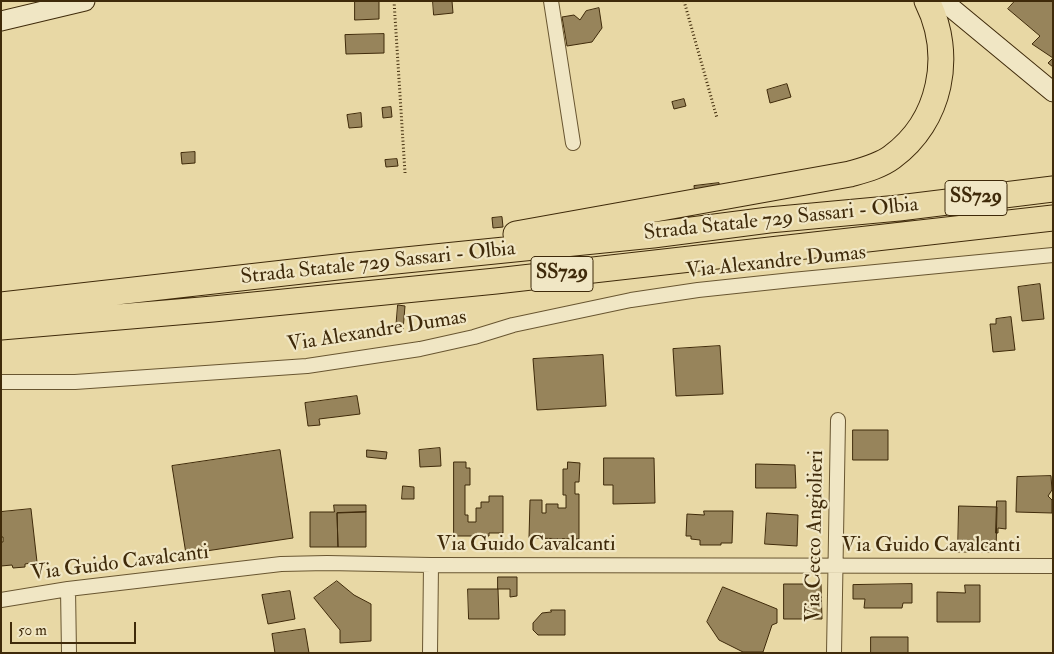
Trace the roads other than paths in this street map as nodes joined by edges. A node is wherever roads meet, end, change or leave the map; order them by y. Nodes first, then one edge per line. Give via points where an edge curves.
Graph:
1 (85, 1) edge
2 (551, 1) edge
3 (927, 1) edge
4 (943, 1) edge
5 (1, 21) edge
6 (1053, 92) edge
7 (573, 143) dead end
8 (1053, 189) edge
9 (1053, 218) edge
10 (1053, 255) edge
11 (346, 266) junction
12 (1, 305) edge
13 (1, 327) edge
14 (1, 382) edge
15 (838, 420) dead end
16 (431, 565) junction
17 (835, 566) junction
18 (1053, 566) edge
19 (68, 589) junction
20 (1, 600) edge
21 (68, 653) edge
22 (430, 653) edge
23 (834, 653) edge

1 - 5 street
2 - 7 street
3 - 11 highway via 940,38 939,85 933,107 908,143 874,167 840,176
4 - 6 street
8 - 11 highway, Strada Statale 729 Sassari - Olbia / SS729
9 - 13 highway, Strada Statale 729 Sassari - Olbia / SS729 via 496,281
10 - 14 street, Via Alexandre Dumas via 792,280 631,300 420,349 307,366 75,382
11 - 12 highway, Strada Statale 729 Sassari - Olbia / SS729
15 - 17 street, Via Cecco Angiolieri
16 - 17 street, Via Guido Cavalcanti
16 - 19 street, Via Guido Cavalcanti via 280,564
16 - 22 street
17 - 18 street, Via Guido Cavalcanti
17 - 23 street, Via Cecco Angiolieri
19 - 20 street, Via Guido Cavalcanti
19 - 21 street

